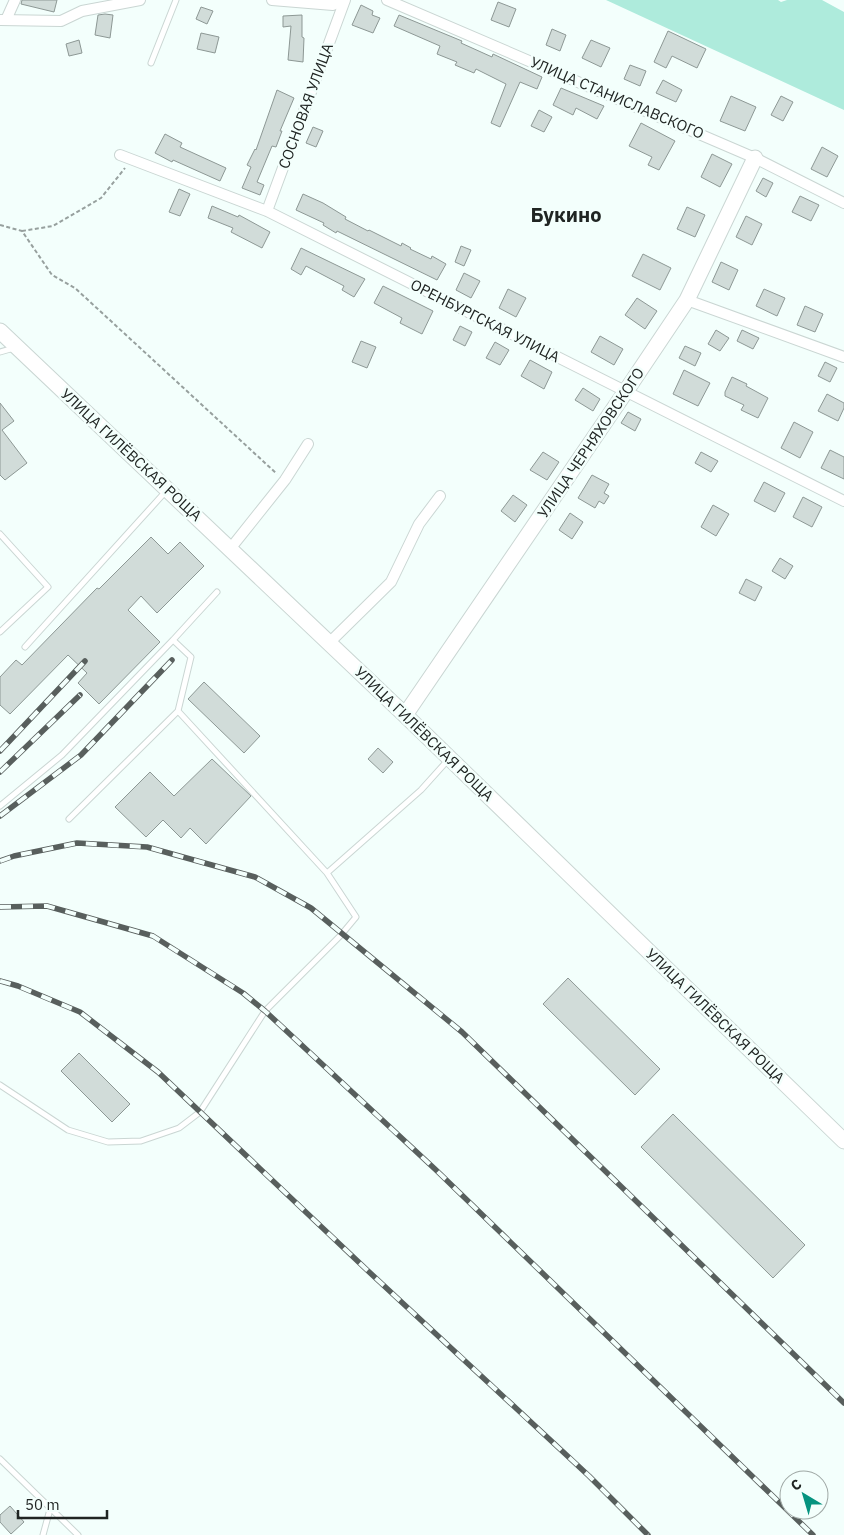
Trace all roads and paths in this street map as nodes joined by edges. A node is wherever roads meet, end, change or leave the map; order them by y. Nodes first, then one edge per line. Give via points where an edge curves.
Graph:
1 (15, 0) edge
2 (140, 0) edge
3 (176, 0) edge
4 (272, 0) edge
5 (344, 0) edge
6 (387, 0) edge
7 (3, 20) edge
8 (152, 63) dead end
9 (120, 155) dead end
10 (755, 158) junction
11 (132, 159) junction
12 (844, 203) edge
13 (267, 211) junction
14 (0, 225) edge
15 (22, 230) junction
16 (687, 300) junction
17 (0, 331) edge
18 (16, 347) junction
19 (0, 352) edge
20 (844, 357) edge
21 (626, 391) junction
22 (308, 444) dead end
23 (285, 480) junction
24 (168, 490) junction
25 (440, 496) dead end
26 (844, 501) edge
27 (0, 534) edge
28 (230, 549) junction
29 (217, 592) dead end
30 (0, 632) edge
31 (173, 640) junction
32 (329, 643) junction
33 (25, 647) dead end
34 (178, 711) junction
35 (405, 715) junction
36 (449, 759) junction
37 (0, 806) edge
38 (68, 819) dead end
39 (327, 873) junction
40 (0, 1085) edge
41 (844, 1141) edge
42 (0, 1459) edge
43 (50, 1513) dead end
44 (43, 1535) edge
45 (78, 1535) edge

1 - 7 street
2 - 7 street via 82,11 61,22
3 - 8 lane
4 - 5 street via 333,5
5 - 13 street, СОСНОВАЯ УЛИЦА
6 - 10 street, УЛИЦА СТАНИСЛАВСКОГО
9 - 11 street, ОРЕНБУРГСКАЯ УЛИЦА
10 - 12 street, УЛИЦА СТАНИСЛАВСКОГО
10 - 16 street, УЛИЦА ЧЕРНЯХОВСКОГО
11 - 13 street, ОРЕНБУРГСКАЯ УЛИЦА
11 - 15 path via 101,198 53,226
13 - 21 street, ОРЕНБУРГСКАЯ УЛИЦА
14 - 15 path
15 - 23 path via 52,276 75,288
16 - 20 street
16 - 21 street, УЛИЦА ЧЕРНЯХОВСКОГО
17 - 18 street, УЛИЦА ГИЛЁВСКАЯ РОЩА
18 - 19 lane
18 - 24 street, УЛИЦА ГИЛЁВСКАЯ РОЩА
21 - 26 street, ОРЕНБУРГСКАЯ УЛИЦА
21 - 35 street, УЛИЦА ЧЕРНЯХОВСКОГО
22 - 23 street
23 - 28 street
24 - 28 street, УЛИЦА ГИЛЁВСКАЯ РОЩА
24 - 33 lane
25 - 32 street via 419,524 391,582
27 - 30 lane via 48,588
28 - 32 street, УЛИЦА ГИЛЁВСКАЯ РОЩА
29 - 31 lane
31 - 34 lane via 191,657
31 - 37 lane via 62,755
32 - 35 street, УЛИЦА ГИЛЁВСКАЯ РОЩА
34 - 38 lane
34 - 39 lane
35 - 36 street, УЛИЦА ГИЛЁВСКАЯ РОЩА
36 - 39 lane via 421,790
36 - 41 street, УЛИЦА ГИЛЁВСКАЯ РОЩА
39 - 40 lane via 356,917 265,1011 200,1112 179,1128 141,1141 108,1142 68,1130
42 - 45 lane
43 - 44 lane

